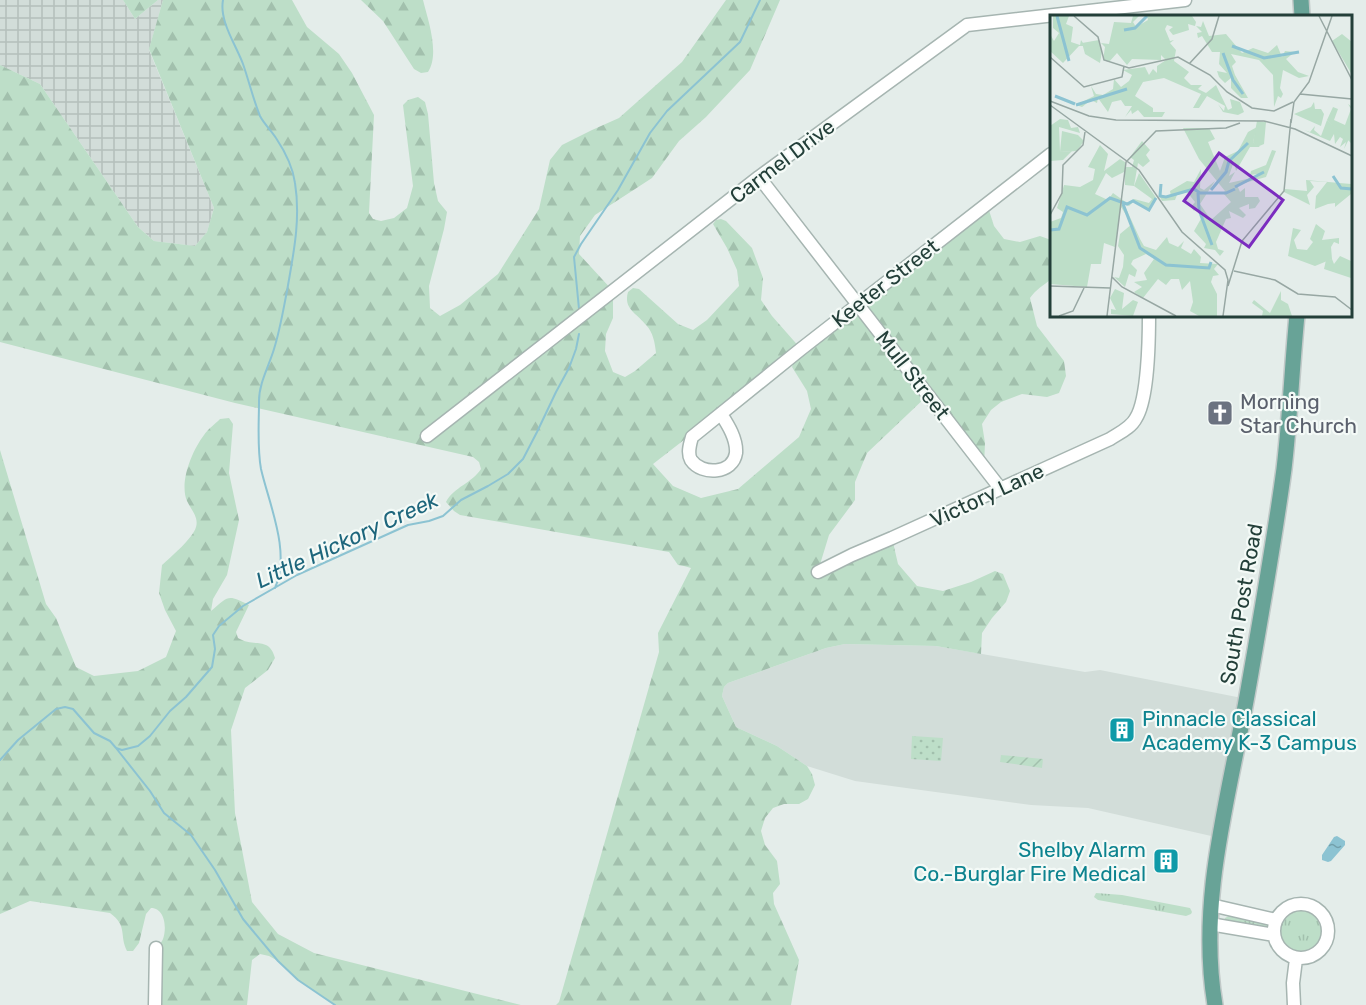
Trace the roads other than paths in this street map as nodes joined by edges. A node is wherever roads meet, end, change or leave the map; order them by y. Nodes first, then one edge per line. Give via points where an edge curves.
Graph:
1 (1185, 0) edge
2 (1301, 0) edge
3 (1109, 13) edge
4 (1085, 15) edge
5 (1302, 15) edge
6 (1050, 18) edge
7 (1050, 155) edge
8 (759, 177) junction
9 (858, 305) junction
10 (1149, 316) edge
11 (1297, 316) edge
12 (721, 414) junction
13 (427, 436) dead end
14 (1000, 488) junction
15 (818, 572) dead end
16 (1211, 905) junction
17 (1276, 920) junction
18 (1210, 924) junction
19 (1274, 936) junction
20 (156, 948) dead end
21 (1296, 958) junction
22 (155, 1005) edge
23 (1215, 1005) edge
24 (1294, 1005) edge

1 - 3 street, Carmel Drive
2 - 5 main road
3 - 4 street, Carmel Drive
6 - 8 street, Carmel Drive via 967,25
7 - 9 street, Keeter Street
8 - 9 street, Mull Street
8 - 13 street, Carmel Drive
9 - 12 street, Keeter Street
9 - 14 street, Mull Street
10 - 14 street, Victory Lane via 1142,402 1134,422 1110,439
11 - 16 main road, South Post Road via 1275,530
12 - 12 street, Keeter Street via 735,442 736,455 728,466 716,472 702,469 691,460 688,449 692,437
14 - 15 street, Victory Lane
16 - 17 street
16 - 18 main road, South Post Road
17 - 19 street
17 - 21 street via 1289,907 1307,904 1327,921 1328,940 1323,948 1308,958
18 - 19 street
18 - 23 main road, South Post Road
19 - 21 street via 1282,952
20 - 22 street
21 - 24 street

